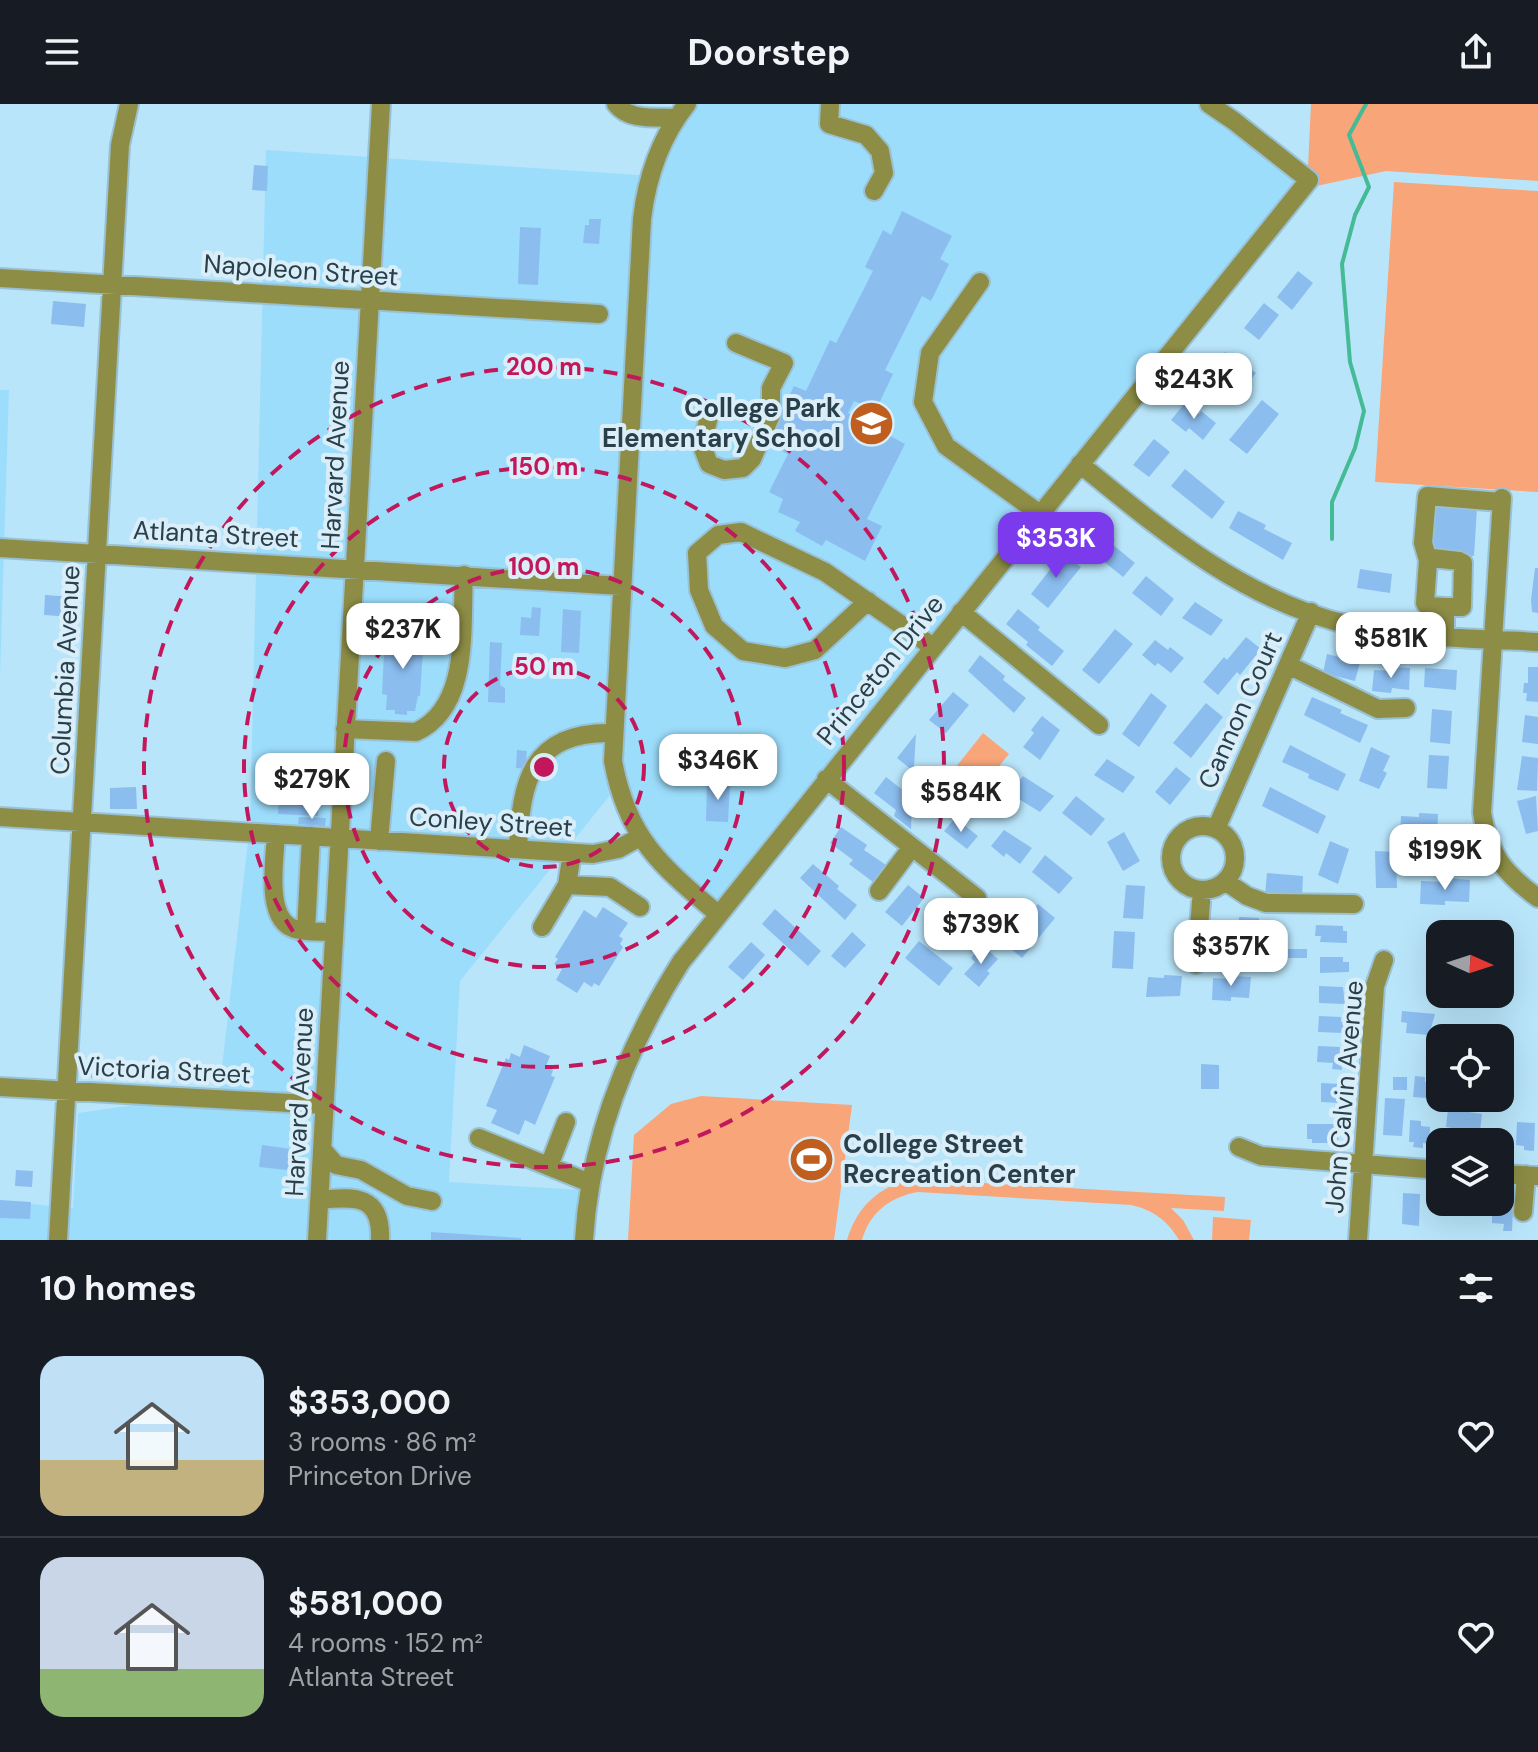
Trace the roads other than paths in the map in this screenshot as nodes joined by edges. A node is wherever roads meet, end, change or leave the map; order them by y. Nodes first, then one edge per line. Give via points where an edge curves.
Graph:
1 (129, 104) edge
2 (381, 104) edge
3 (616, 104) edge
4 (830, 104) edge
5 (1210, 104) edge
6 (681, 111) edge
7 (874, 191) dead end
8 (0, 278) edge
9 (980, 282) dead end
10 (112, 284) junction
11 (371, 300) junction
12 (599, 314) dead end
13 (736, 343) dead end
14 (710, 412) dead end
15 (1080, 464) junction
16 (1040, 514) junction
17 (0, 548) edge
18 (98, 554) junction
19 (1428, 560) junction
20 (355, 568) junction
21 (464, 575) junction
22 (621, 586) junction
23 (868, 601) junction
24 (1445, 607) junction
25 (961, 612) junction
26 (1311, 612) junction
27 (1445, 635) junction
28 (1492, 639) junction
29 (1538, 642) edge
30 (933, 647) junction
31 (1288, 665) junction
32 (1406, 708) dead end
33 (1099, 725) dead end
34 (345, 729) junction
35 (613, 733) junction
36 (386, 761) dead end
37 (826, 779) junction
38 (0, 817) edge
39 (82, 822) junction
40 (1216, 829) junction
41 (276, 834) junction
42 (311, 836) junction
43 (640, 837) junction
44 (339, 838) junction
45 (379, 841) junction
46 (912, 847) junction
47 (518, 849) junction
48 (572, 853) junction
49 (1225, 881) junction
50 (567, 885) junction
51 (1202, 890) junction
52 (879, 891) dead end
53 (977, 898) dead end
54 (1538, 898) edge
55 (1354, 904) dead end
56 (640, 907) dead end
57 (718, 914) junction
58 (542, 927) dead end
59 (306, 930) junction
60 (334, 932) junction
61 (1384, 960) dead end
62 (1196, 964) dead end
63 (0, 1087) edge
64 (67, 1090) junction
65 (325, 1105) junction
66 (566, 1122) dead end
67 (479, 1138) dead end
68 (1239, 1147) dead end
69 (322, 1149) junction
70 (1363, 1165) junction
71 (549, 1166) junction
72 (1426, 1169) edge
73 (1532, 1175) edge
74 (370, 1176) junction
75 (590, 1183) junction
76 (320, 1196) junction
77 (432, 1201) dead end
78 (1523, 1212) dead end
79 (58, 1240) edge
80 (317, 1240) edge
81 (380, 1240) edge
82 (584, 1240) edge
83 (1358, 1240) edge

1 - 10 street, Columbia Avenue via 120,145
2 - 11 street, Harvard Avenue
3 - 6 street via 631,116
4 - 7 street via 829,124 866,135 880,151 884,173
5 - 15 street, Princeton Drive via 1309,180
6 - 22 street via 653,165 642,219
8 - 10 street, Napoleon Street
9 - 16 street via 930,353 923,402 946,446
10 - 11 street, Napoleon Street
10 - 18 street, Columbia Avenue
11 - 12 street, Napoleon Street
11 - 20 street, Harvard Avenue
13 - 14 street via 784,363 771,388 771,415 743,468 724,470 709,464 702,446
15 - 16 street, Princeton Drive
15 - 26 street via 1188,551
16 - 25 street, Princeton Drive
17 - 18 street, Atlanta Street
18 - 20 street, Atlanta Street
18 - 39 street, Columbia Avenue
19 - 24 street via 1425,603
19 - 24 street via 1463,563 1462,607
19 - 28 street via 1423,543 1427,496 1502,500
20 - 21 street, Atlanta Street
20 - 34 street, Harvard Avenue
21 - 22 street, Atlanta Street
21 - 34 street via 460,659 441,714 416,732
22 - 35 street
23 - 23 street via 825,572 741,532 718,535 697,553 699,590 714,626 743,651 785,658 815,650
23 - 30 street
24 - 27 street
25 - 30 street, Princeton Drive
25 - 33 street
26 - 27 street via 1384,631
26 - 31 street, Cannon Court
27 - 28 street
28 - 29 street
28 - 54 street via 1482,813 1500,863
30 - 37 street, Princeton Drive
31 - 32 street via 1380,716
31 - 40 street, Cannon Court
34 - 44 street, Harvard Avenue
35 - 43 street via 618,787
35 - 47 street via 562,741 532,769 520,807
36 - 45 street
37 - 46 street
37 - 57 street, Princeton Drive
38 - 39 street, Conley Street
39 - 41 street, Conley Street
39 - 64 street, Columbia Avenue
40 - 49 street via 1234,853 1235,863
40 - 51 street via 1187,830 1174,846 1172,866 1177,875
41 - 42 street, Conley Street
41 - 59 street via 276,912 294,929
42 - 44 street, Conley Street
42 - 59 street
43 - 48 street, Conley Street via 607,853
43 - 57 street via 672,875
44 - 45 street, Conley Street
44 - 60 street, Harvard Avenue
45 - 47 street, Conley Street
46 - 52 street
46 - 53 street
47 - 48 street, Conley Street
48 - 50 street
49 - 51 street
49 - 55 street via 1266,903
50 - 56 street via 610,887
50 - 58 street
51 - 62 street
57 - 75 street, Princeton Drive via 650,1010 625,1062
59 - 60 street
60 - 65 street, Harvard Avenue
61 - 70 street, John Calvin Avenue via 1375,986
63 - 64 street, Victoria Street
64 - 65 street, Victoria Street
64 - 79 street, Columbia Avenue
65 - 69 street, Harvard Avenue
66 - 71 street
67 - 71 street
68 - 70 street via 1261,1156
69 - 74 street via 336,1165
69 - 76 street, Harvard Avenue
70 - 72 street
70 - 83 street, John Calvin Avenue
71 - 75 street
73 - 78 street
74 - 76 street via 338,1179
74 - 77 street via 395,1191
75 - 82 street, Princeton Drive
76 - 80 street, Harvard Avenue
76 - 81 street via 365,1200 376,1210

